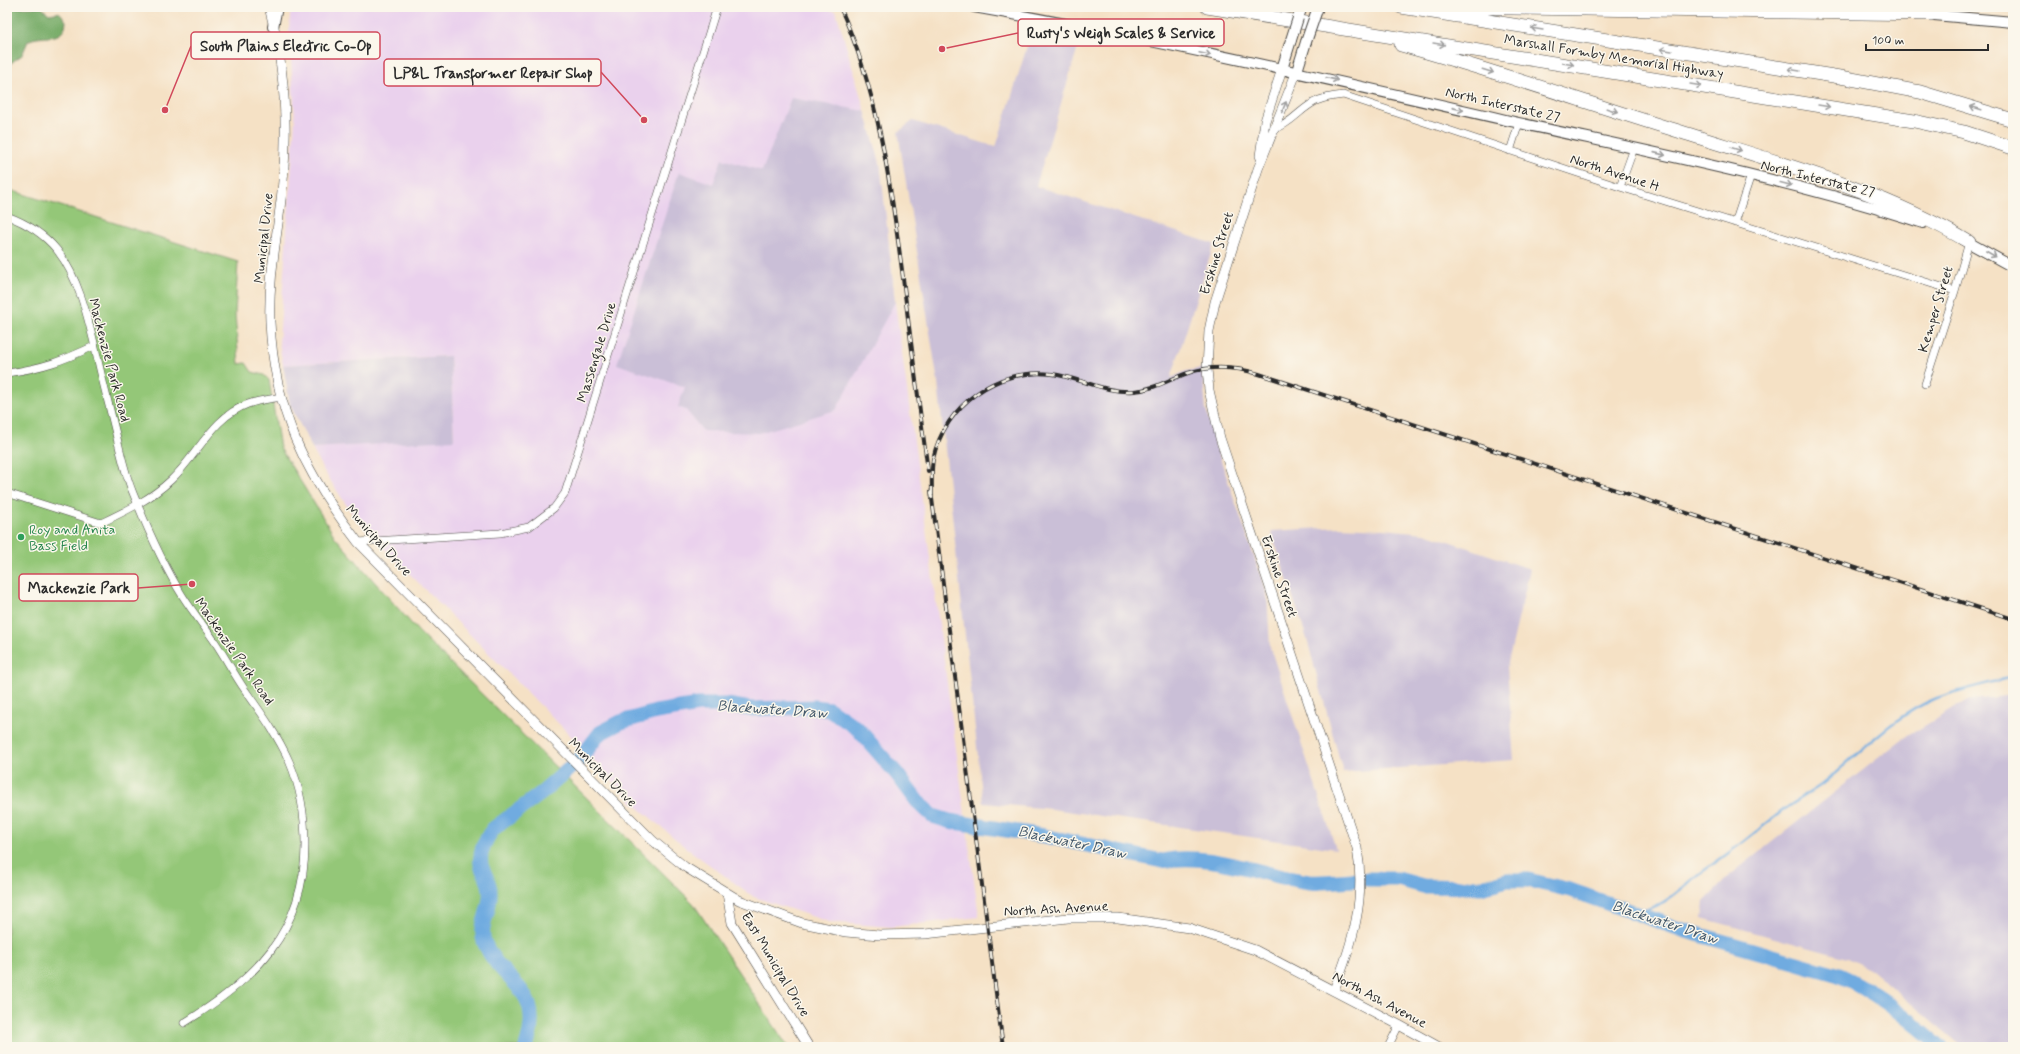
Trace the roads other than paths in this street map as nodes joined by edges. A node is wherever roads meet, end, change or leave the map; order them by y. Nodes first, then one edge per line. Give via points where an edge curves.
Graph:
1 (269, 7) edge
2 (277, 7) edge
3 (717, 7) edge
4 (974, 7) edge
5 (1207, 7) edge
6 (1302, 7) edge
7 (1318, 7) edge
8 (1401, 7) edge
9 (1443, 7) edge
10 (1860, 7) edge
11 (1931, 14) junction
12 (2013, 22) edge
13 (1329, 26) junction
14 (274, 27) junction
15 (1282, 68) junction
16 (1297, 71) junction
17 (2013, 120) edge
18 (1519, 123) junction
19 (1275, 129) junction
20 (1634, 148) junction
21 (2013, 148) edge
22 (1510, 151) junction
23 (1258, 169) junction
24 (1751, 175) junction
25 (1620, 187) junction
26 (7, 216) edge
27 (1735, 223) junction
28 (1969, 242) junction
29 (2013, 267) edge
30 (1955, 292) junction
31 (94, 346) junction
32 (7, 373) edge
33 (1925, 384) dead end
34 (281, 397) junction
35 (7, 493) edge
36 (138, 505) junction
37 (358, 542) junction
38 (727, 893) junction
39 (1334, 990) junction
40 (184, 1023) dead end
41 (1399, 1025) junction
42 (809, 1047) edge
43 (1388, 1047) edge
44 (1438, 1047) edge

1 - 14 street, Municipal Drive
2 - 14 main road
3 - 37 street, Massengale Drive via 565,493 554,508 529,527 500,533
4 -> 15 main road, North Interstate 27
5 - 13 highway, Marshall Formby Memorial Highway
6 - 15 main road, Erskine Street, bridge
7 - 16 main road, Erskine Street, bridge
17 -> 8 highway, Marshall Formby Memorial Highway via 1920,92 1846,78
9 - 11 highway
10 - 11 main road
11 - 12 main road
13 -> 21 highway, Marshall Formby Memorial Highway via 1914,121 1964,132
13 -> 28 highway via 1436,55 1849,186 1913,211
14 - 34 street, Municipal Drive via 284,105 284,153 272,266 270,322
15 - 16 main road, North Interstate 27
15 - 23 street, Erskine Street via 1265,121
16 -> 18 main road, North Interstate 27
19 -> 16 street, Erskine Street
18 - 20 main road, North Interstate 27
18 - 22 street
19 - 22 street, North Avenue H via 1286,125 1318,100 1343,95
19 - 23 street, Erskine Street
20 -> 24 main road, North Interstate 27
20 - 25 street
22 - 25 street, North Avenue H
23 - 39 street, Erskine Street via 1215,302 1208,349 1209,390 1220,438 1357,848 1361,882 1359,906 1351,946
24 - 27 street
24 -> 28 main road, North Interstate 27 via 1856,201 1941,229
25 - 27 street, North Avenue H
26 - 31 street, Mackenzie Park Road via 38,232 63,259 76,284
27 - 30 street, North Avenue H
28 -> 29 main road, North Interstate 27
28 - 30 street, Kemper Street
30 - 33 street, Kemper Street
31 - 32 street via 54,364
31 - 36 street, Mackenzie Park Road via 124,465
34 - 36 street via 248,404 225,417 210,430 194,455 172,480
34 - 37 street, Municipal Drive via 306,464 334,511
35 - 36 street via 101,523
36 - 40 street, Mackenzie Park Road via 154,543 182,595 282,744 300,792 304,825 303,876 294,908 280,937 252,974 214,1004
37 - 38 street, Municipal Drive via 670,856
38 - 39 street, North Ash Avenue via 759,909 802,924 873,935 925,934 1068,918 1118,918 1156,922 1189,928 1255,950
38 - 42 street, East Municipal Drive via 732,923
39 - 41 street, North Ash Avenue
41 - 43 street
41 - 44 street, North Ash Avenue

